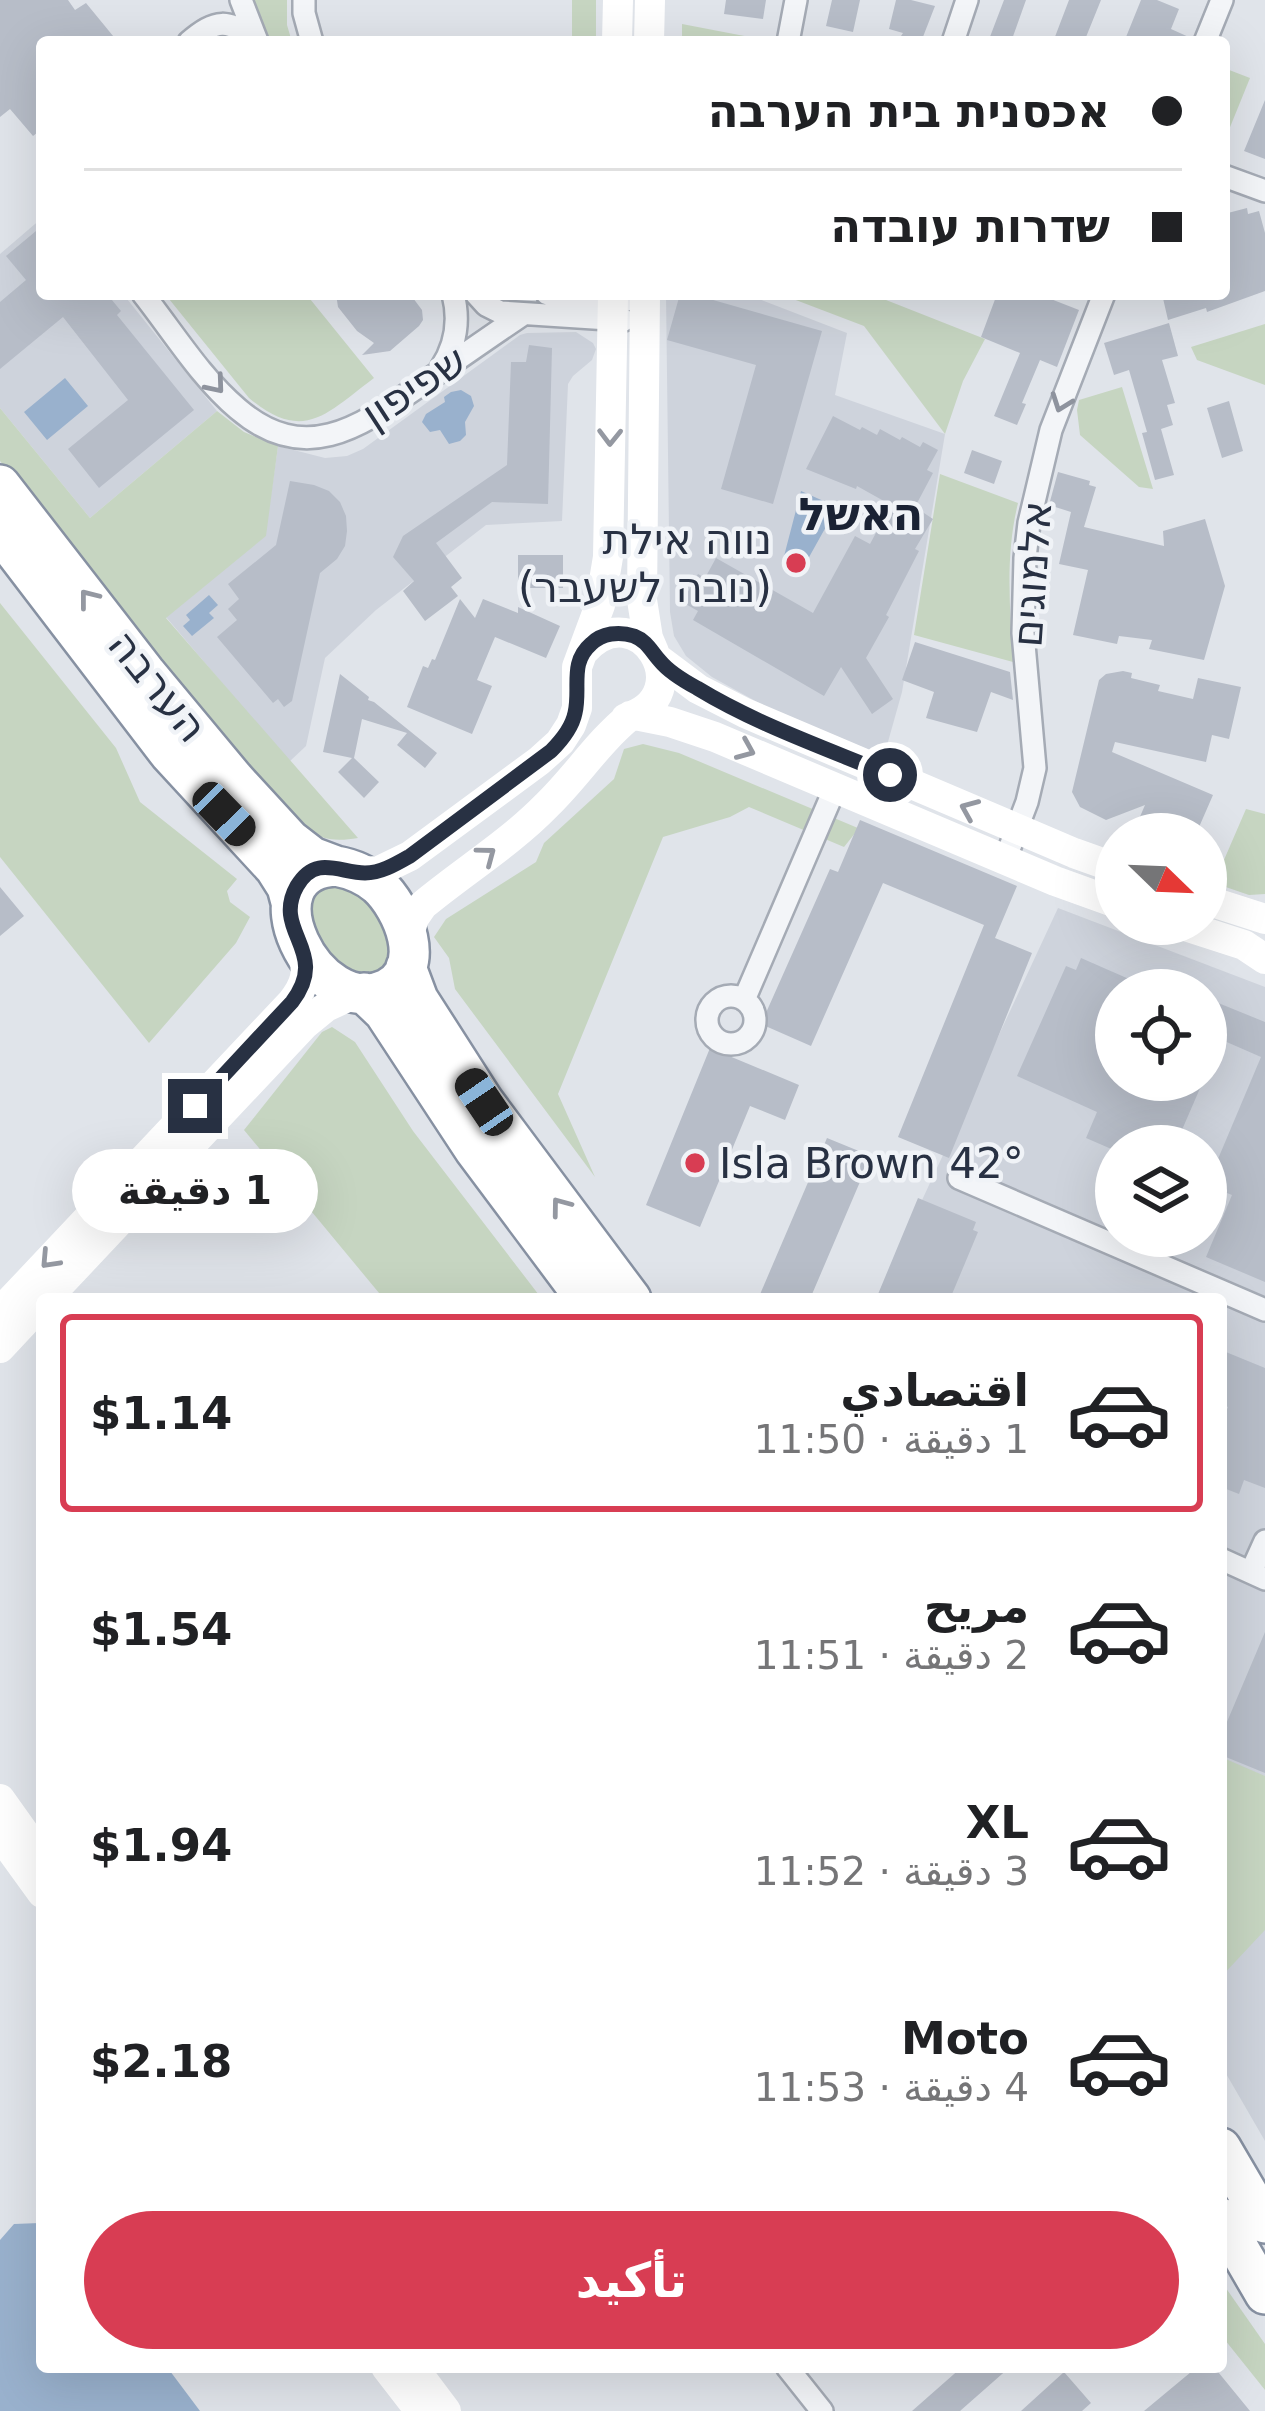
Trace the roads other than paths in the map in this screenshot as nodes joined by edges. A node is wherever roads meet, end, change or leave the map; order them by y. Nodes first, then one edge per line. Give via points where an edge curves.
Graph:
1 (220, 0) edge
2 (241, 0) edge
3 (304, 0) edge
4 (618, 0) edge
5 (650, 0) edge
6 (796, 0) edge
7 (967, 0) edge
8 (1222, 0) edge
9 (207, 26) junction
10 (196, 36) edge
11 (248, 36) edge
12 (254, 36) edge
13 (310, 36) edge
14 (617, 36) edge
15 (650, 36) edge
16 (789, 36) edge
17 (955, 36) edge
18 (1207, 36) edge
19 (1230, 178) edge
20 (1265, 191) edge
21 (148, 300) edge
22 (454, 300) edge
23 (482, 300) edge
24 (1102, 300) edge
25 (613, 304) edge
26 (645, 306) edge
27 (522, 315) junction
28 (437, 374) junction
29 (0, 485) edge
30 (0, 532) edge
31 (584, 652) junction
32 (656, 656) junction
33 (577, 684) junction
34 (632, 716) junction
35 (835, 788) junction
36 (1017, 829) junction
37 (1005, 860) junction
38 (1095, 860) edge
39 (347, 869) junction
40 (1095, 896) edge
41 (291, 902) junction
42 (1227, 907) edge
43 (1265, 919) edge
44 (1227, 940) edge
45 (302, 950) junction
46 (407, 952) junction
47 (1265, 958) edge
48 (361, 992) junction
49 (744, 1000) dead end
50 (959, 1178) dead end
51 (52, 1293) edge
52 (582, 1293) edge
53 (627, 1293) edge
54 (1226, 1293) edge
55 (1227, 1294) edge
56 (36, 1310) edge
57 (1265, 1310) edge
58 (0, 1312) edge
59 (0, 1348) edge
60 (1265, 1541) edge
61 (1227, 1562) edge
62 (1258, 1575) edge
63 (0, 1798) edge
64 (0, 1835) edge
65 (36, 1849) edge
66 (36, 1886) edge
67 (1227, 2158) edge
68 (1265, 2223) edge
69 (1227, 2228) edge
70 (1265, 2294) edge
71 (390, 2373) edge
72 (418, 2373) edge
73 (792, 2373) edge
74 (419, 2411) edge
75 (446, 2411) edge
76 (822, 2411) edge

1 - 9 street
2 - 12 street
3 - 13 street
4 - 14 street
5 - 15 street
6 - 16 street
7 - 17 street
8 - 18 street
9 - 10 street
9 - 11 street via 232,25
19 - 20 street
21 -> 28 street, שפיפון via 223,395 280,434 340,434
22 - 28 street via 456,335
23 - 27 street
24 -> 36 street, אלמוגים via 1059,406 1029,523 1023,595 1034,768
25 - 26 street
25 - 27 street
25 -> 31 street via 608,557
26 - 32 street via 643,600
27 - 28 street, שפיפון
39 -> 29 highway, הערבה via 296,844 234,779
30 - 41 highway, הערבה via 169,754 275,868
31 - 32 street via 619,633 643,640
31 - 33 street
32 - 34 street via 658,692
36 -> 32 street via 745,713
33 - 34 street via 594,711
33 - 39 street via 574,717 551,751 410,856 379,871
34 -> 35 street via 700,732
46 -> 34 street via 423,905 536,816
35 - 37 street
35 - 49 street
36 - 37 street, אלמוגים
36 - 38 street
37 - 40 street
39 - 41 highway via 306,875
39 - 46 highway via 389,897
41 - 45 highway
42 - 43 street
44 - 47 street
45 - 48 highway via 330,980
45 -> 58 street via 306,977 292,1002
46 - 48 highway via 401,977 385,990
53 -> 46 highway via 484,1102 418,999
48 - 51 street via 304,1024
48 - 52 highway via 384,1012
50 - 54 street
55 - 57 street
56 - 59 street
60 - 62 street
61 - 62 street
63 - 65 street
64 - 66 street
67 - 68 highway
69 - 70 highway
71 - 74 street
72 - 75 street
73 - 76 street

